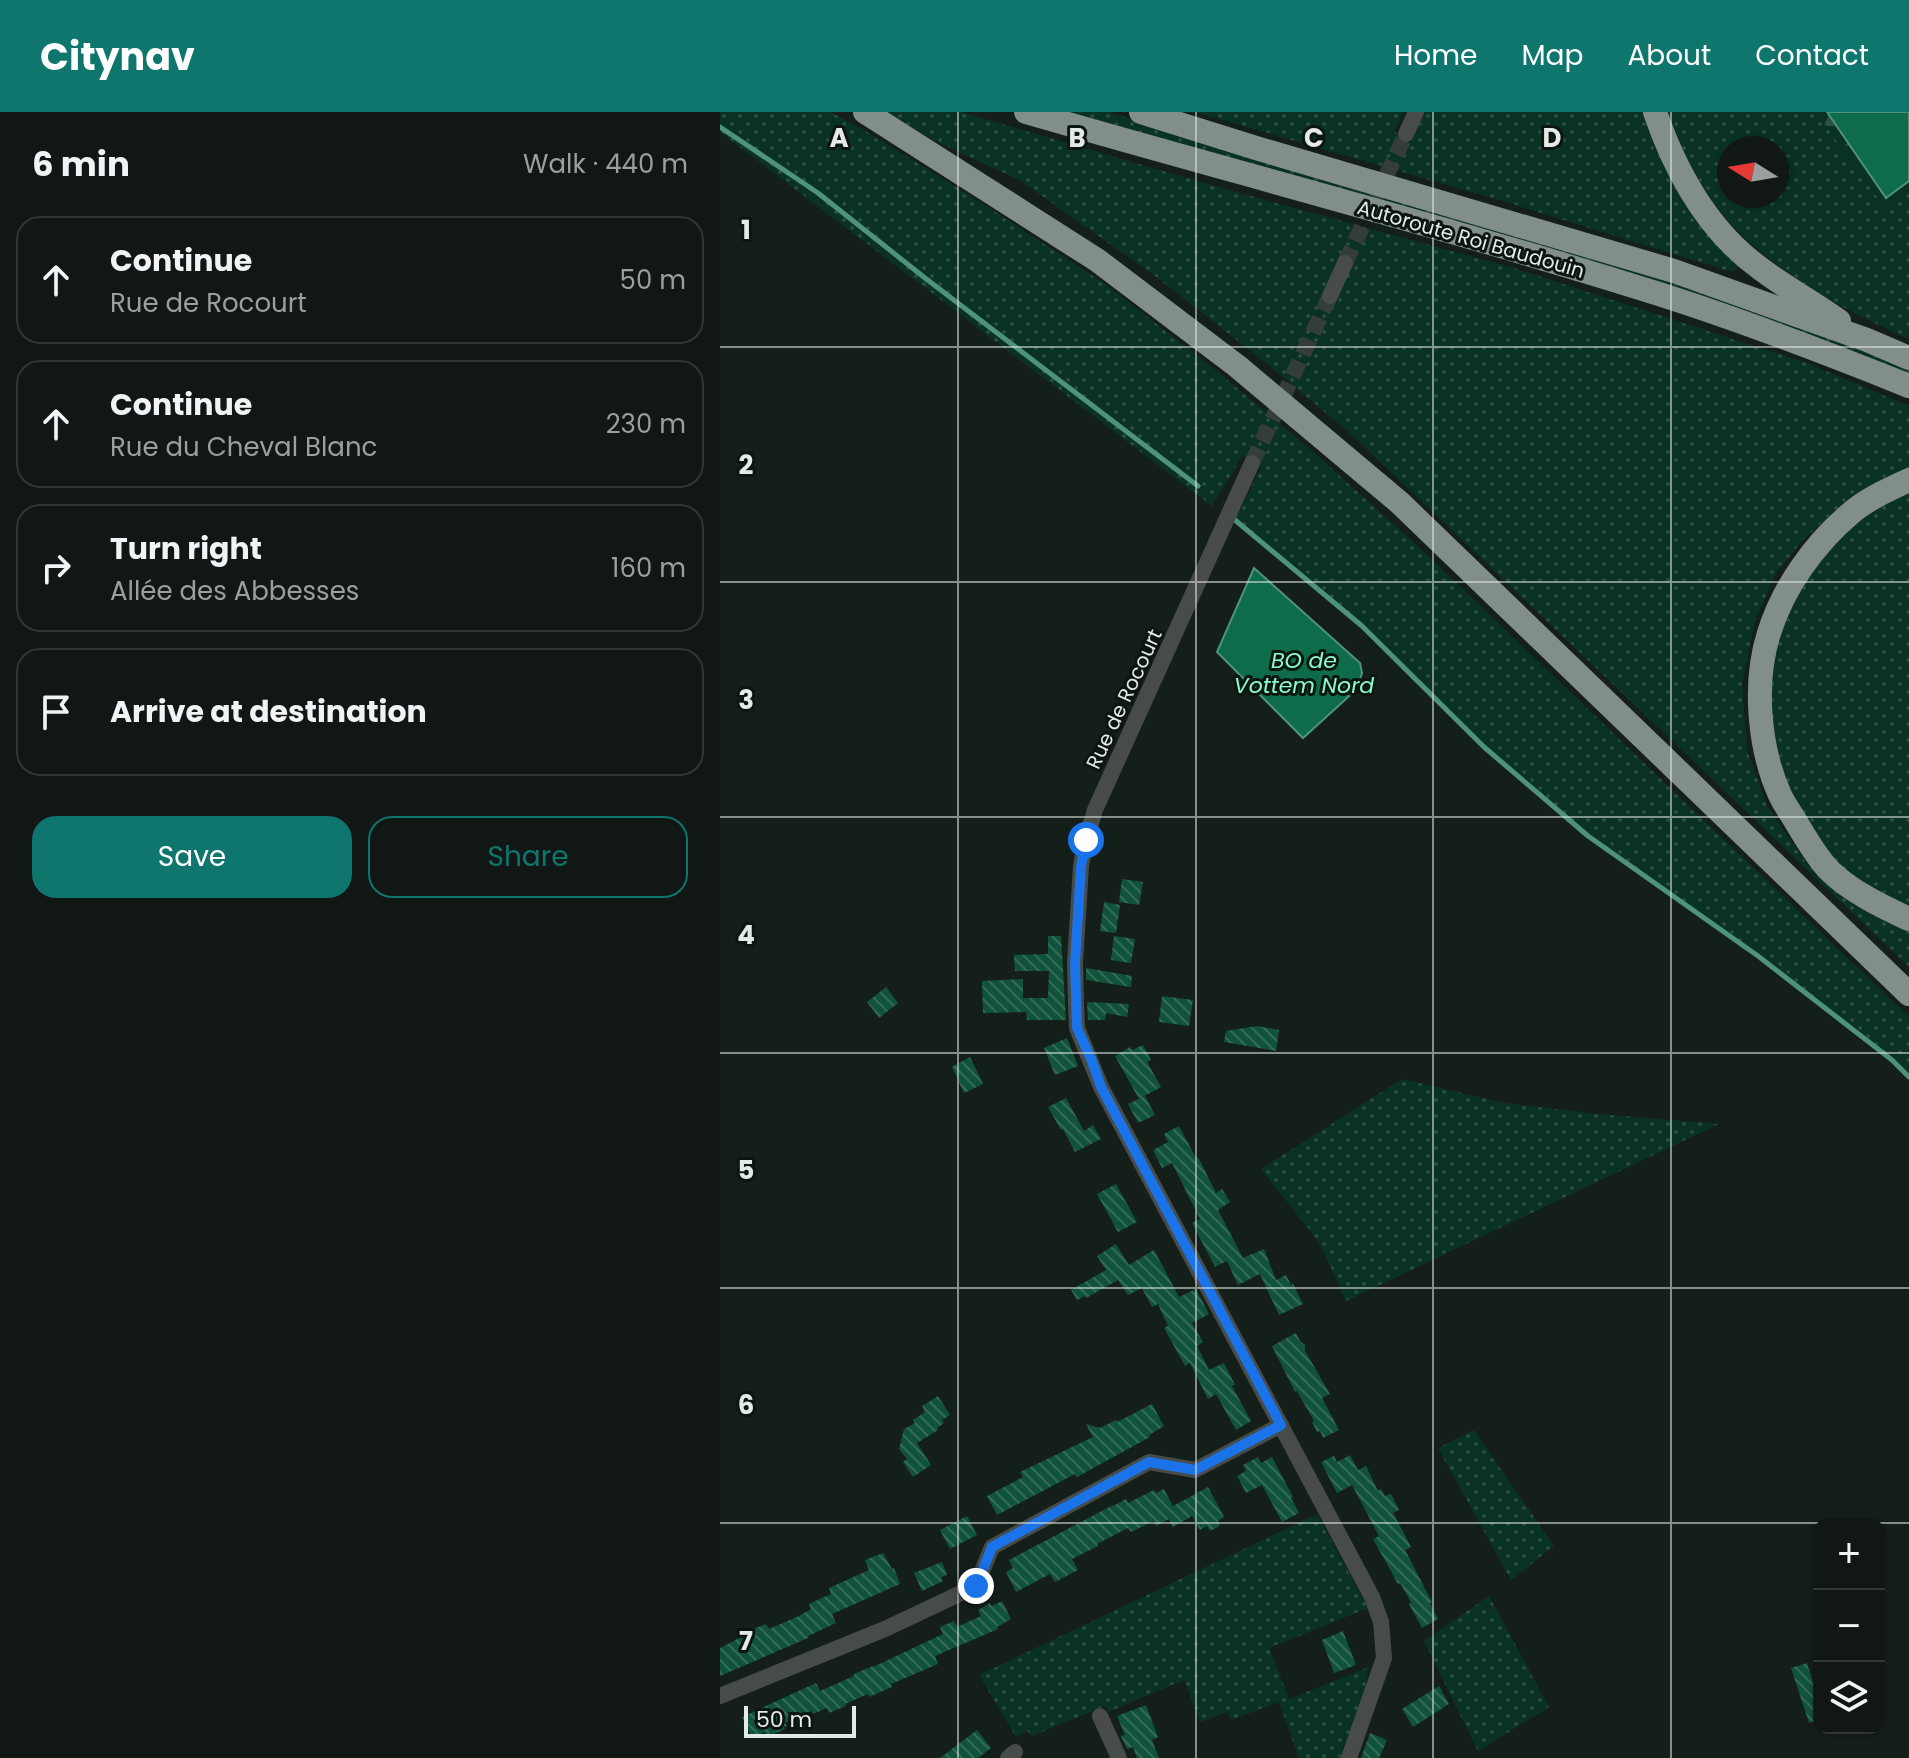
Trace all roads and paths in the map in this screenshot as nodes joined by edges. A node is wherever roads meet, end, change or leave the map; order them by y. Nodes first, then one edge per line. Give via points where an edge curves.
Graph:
1 (865, 112) edge
2 (1026, 112) edge
3 (1141, 112) edge
4 (1416, 112) edge
5 (1655, 112) edge
6 (1406, 134) tunnel mouth
7 (1345, 263) tunnel mouth
8 (1330, 296) tunnel mouth
9 (1867, 340) junction
10 (1909, 358) edge
11 (1909, 386) edge
12 (1252, 463) tunnel mouth
13 (1909, 480) edge
14 (1909, 919) edge
15 (1909, 994) edge
16 (1281, 1425) junction
17 (720, 1696) edge
18 (1100, 1716) dead end
19 (1119, 1758) edge
20 (1349, 1758) edge

1 - 15 highway via 1097,260 1237,366 1354,464
2 - 11 highway, Autoroute Roi Baudouin via 1661,295
3 - 9 highway via 1674,271
4 - 6 street
5 - 9 highway via 1668,151 1717,230 1760,268
7 - 8 street
9 - 10 highway
12 - 16 street, Rue de Rocourt via 1095,810 1081,866 1075,963 1077,1028 1101,1087
13 - 14 highway via 1852,512 1801,568 1768,635 1760,718 1780,795 1830,872
16 - 17 street via 1195,1470 1149,1462 992,1547 976,1586
16 - 20 street, Rue de Rocourt via 1381,1622 1384,1658
18 - 19 street

